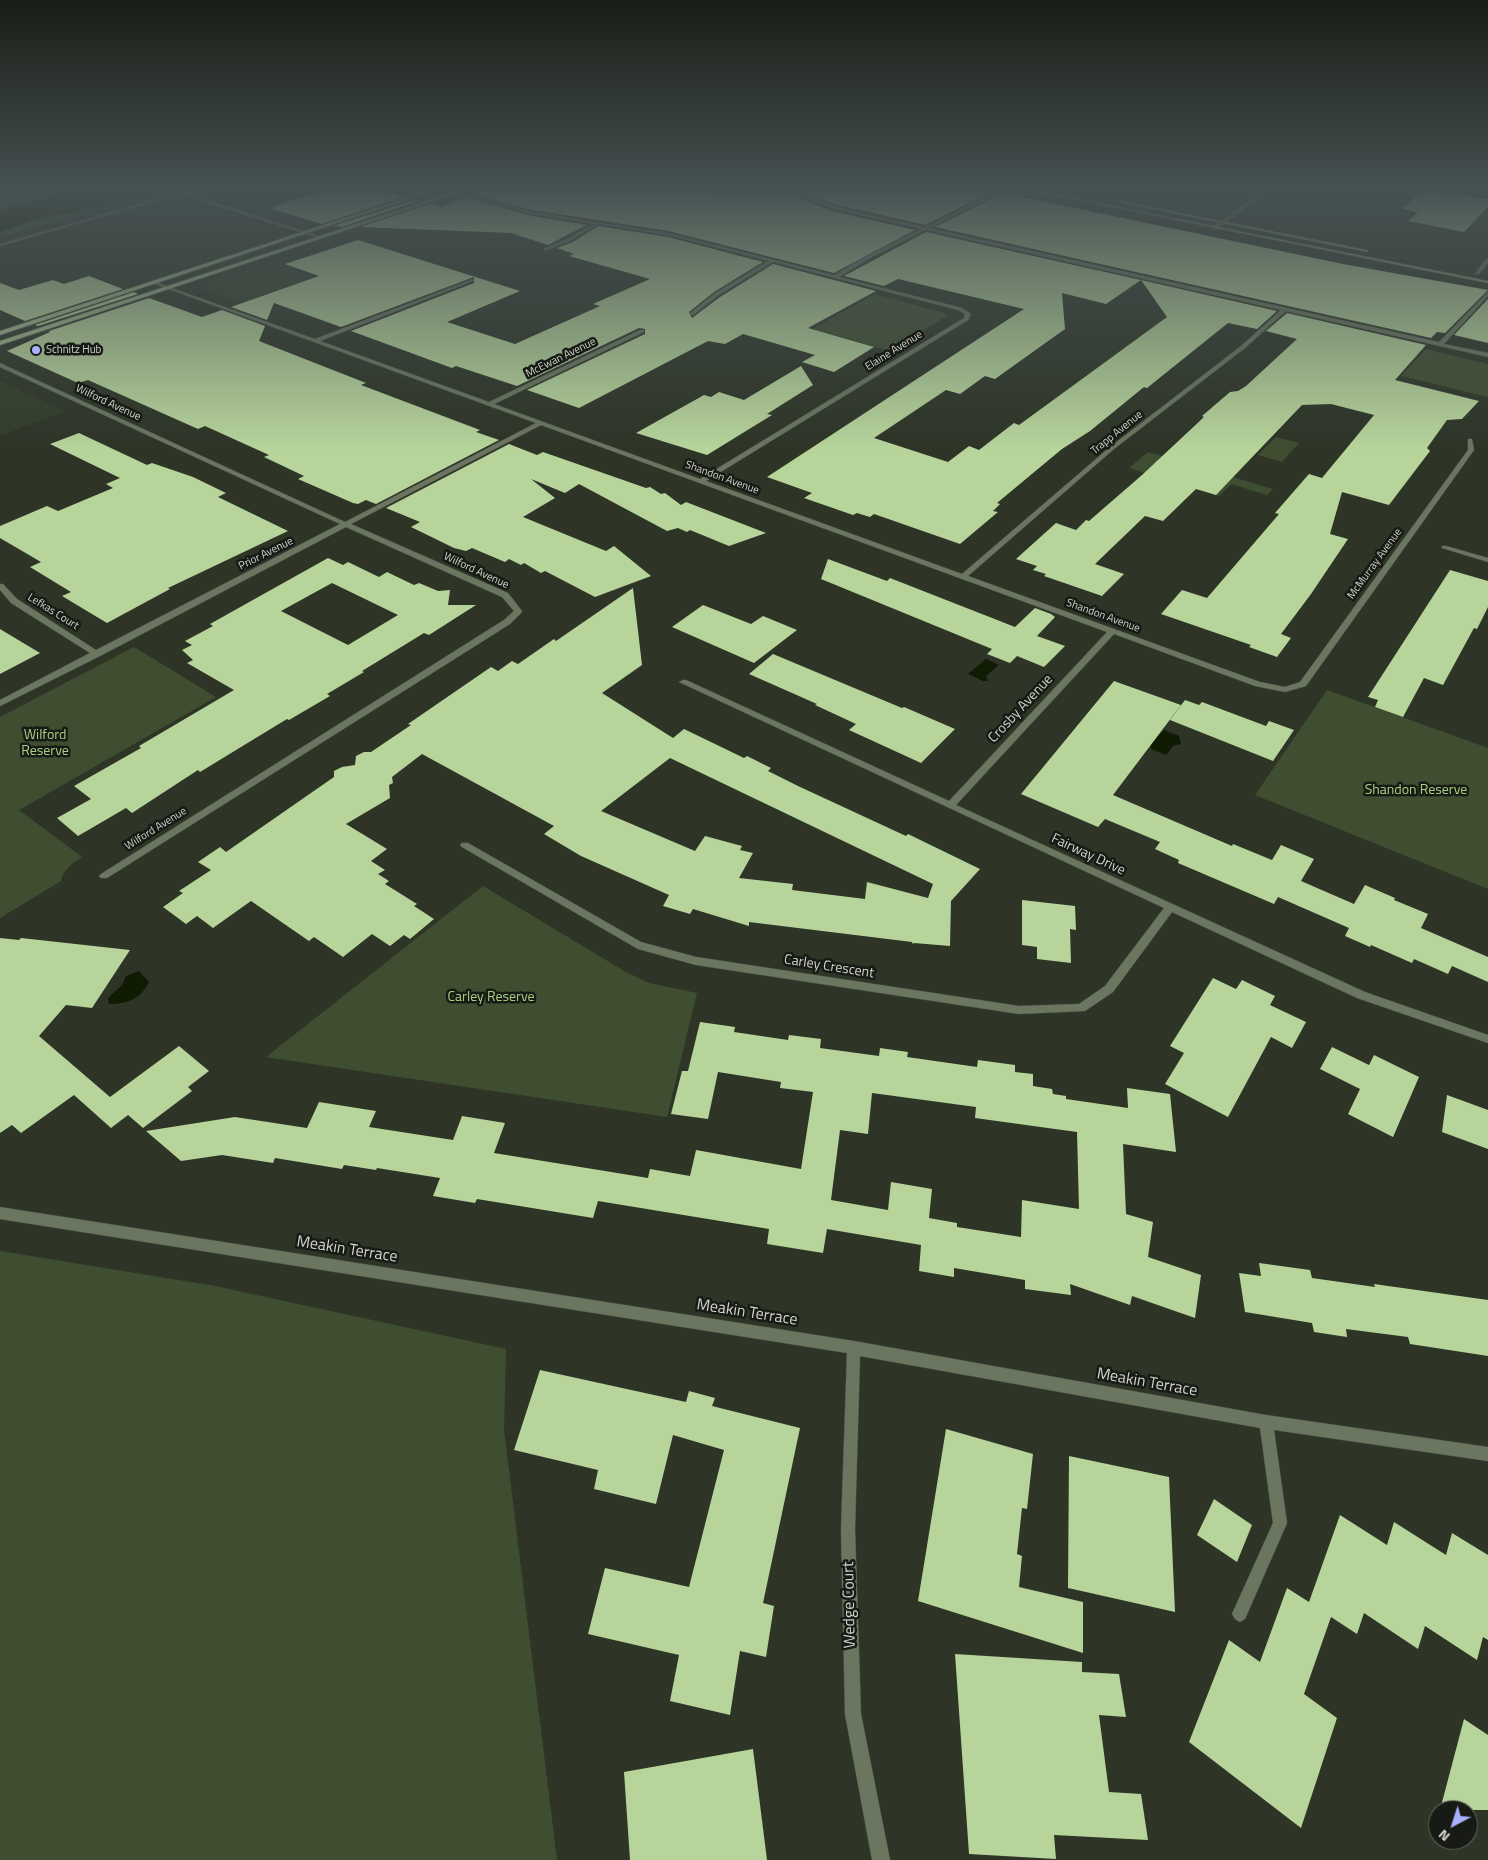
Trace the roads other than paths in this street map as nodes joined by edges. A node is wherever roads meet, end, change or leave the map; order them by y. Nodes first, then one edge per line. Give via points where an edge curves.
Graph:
1 (170, 277) edge
2 (202, 277) edge
3 (746, 277) edge
4 (835, 277) edge
5 (1142, 277) edge
6 (1466, 277) edge
7 (471, 280) dead end
8 (1488, 281) edge
9 (154, 282) junction
10 (169, 288) junction
11 (1488, 293) edge
12 (1285, 309) junction
13 (692, 314) dead end
14 (642, 331) dead end
15 (0, 333) edge
16 (315, 340) junction
17 (0, 343) edge
18 (1441, 344) junction
19 (1488, 355) edge
20 (0, 365) edge
21 (489, 404) junction
22 (541, 423) junction
23 (1470, 440) dead end
24 (701, 481) junction
25 (347, 525) junction
26 (1444, 548) dead end
27 (1488, 560) edge
28 (964, 576) junction
29 (0, 586) edge
30 (1113, 630) junction
31 (98, 654) junction
32 (683, 682) dead end
33 (1285, 690) joint
34 (0, 703) edge
35 (950, 806) junction
36 (465, 845) dead end
37 (104, 876) dead end
38 (1170, 907) junction
39 (1488, 1039) edge
40 (0, 1213) edge
41 (854, 1348) junction
42 (1266, 1422) junction
43 (1488, 1454) edge
44 (1240, 1614) dead end
45 (881, 1860) edge

1 - 9 main road
2 - 10 main road
3 - 13 street
4 - 24 street, Elaine Avenue via 960,309 968,314 966,319
5 - 12 street
6 - 8 main road
7 - 16 street
9 - 10 street, Shandon Avenue
9 - 15 main road
10 - 16 street, Shandon Avenue
10 - 17 main road
11 - 18 street
12 - 18 street
12 - 28 street, Trapp Avenue via 1243,347 1112,448
14 - 21 street, McEwan Avenue
16 - 21 street, Shandon Avenue
18 - 19 street
20 - 25 street, Wilford Avenue
21 - 22 street, Shandon Avenue
22 - 24 street, Shandon Avenue
22 - 25 street, Prior Avenue
23 - 33 street, McMurray Avenue via 1471,450 1303,684
24 - 28 street, Shandon Avenue
25 - 31 street, Prior Avenue
25 - 37 street, Wilford Avenue via 505,595 518,610 507,622
26 - 27 street
28 - 30 street, Shandon Avenue
29 - 31 street, Lefkas Court via 14,601
30 - 33 street, Shandon Avenue via 1258,684
30 - 35 street, Crosby Avenue
31 - 34 street, Prior Avenue
32 - 35 street, Fairway Drive
35 - 38 street, Fairway Drive
36 - 38 street, Carley Crescent via 638,945 696,961 1019,1010 1081,1008 1109,990
38 - 39 street, Fairway Drive via 1361,994
40 - 41 street, Meakin Terrace
41 - 42 street, Meakin Terrace
41 - 45 street, Wedge Court via 848,1529 852,1714
42 - 43 street, Meakin Terrace
42 - 44 street via 1280,1523

